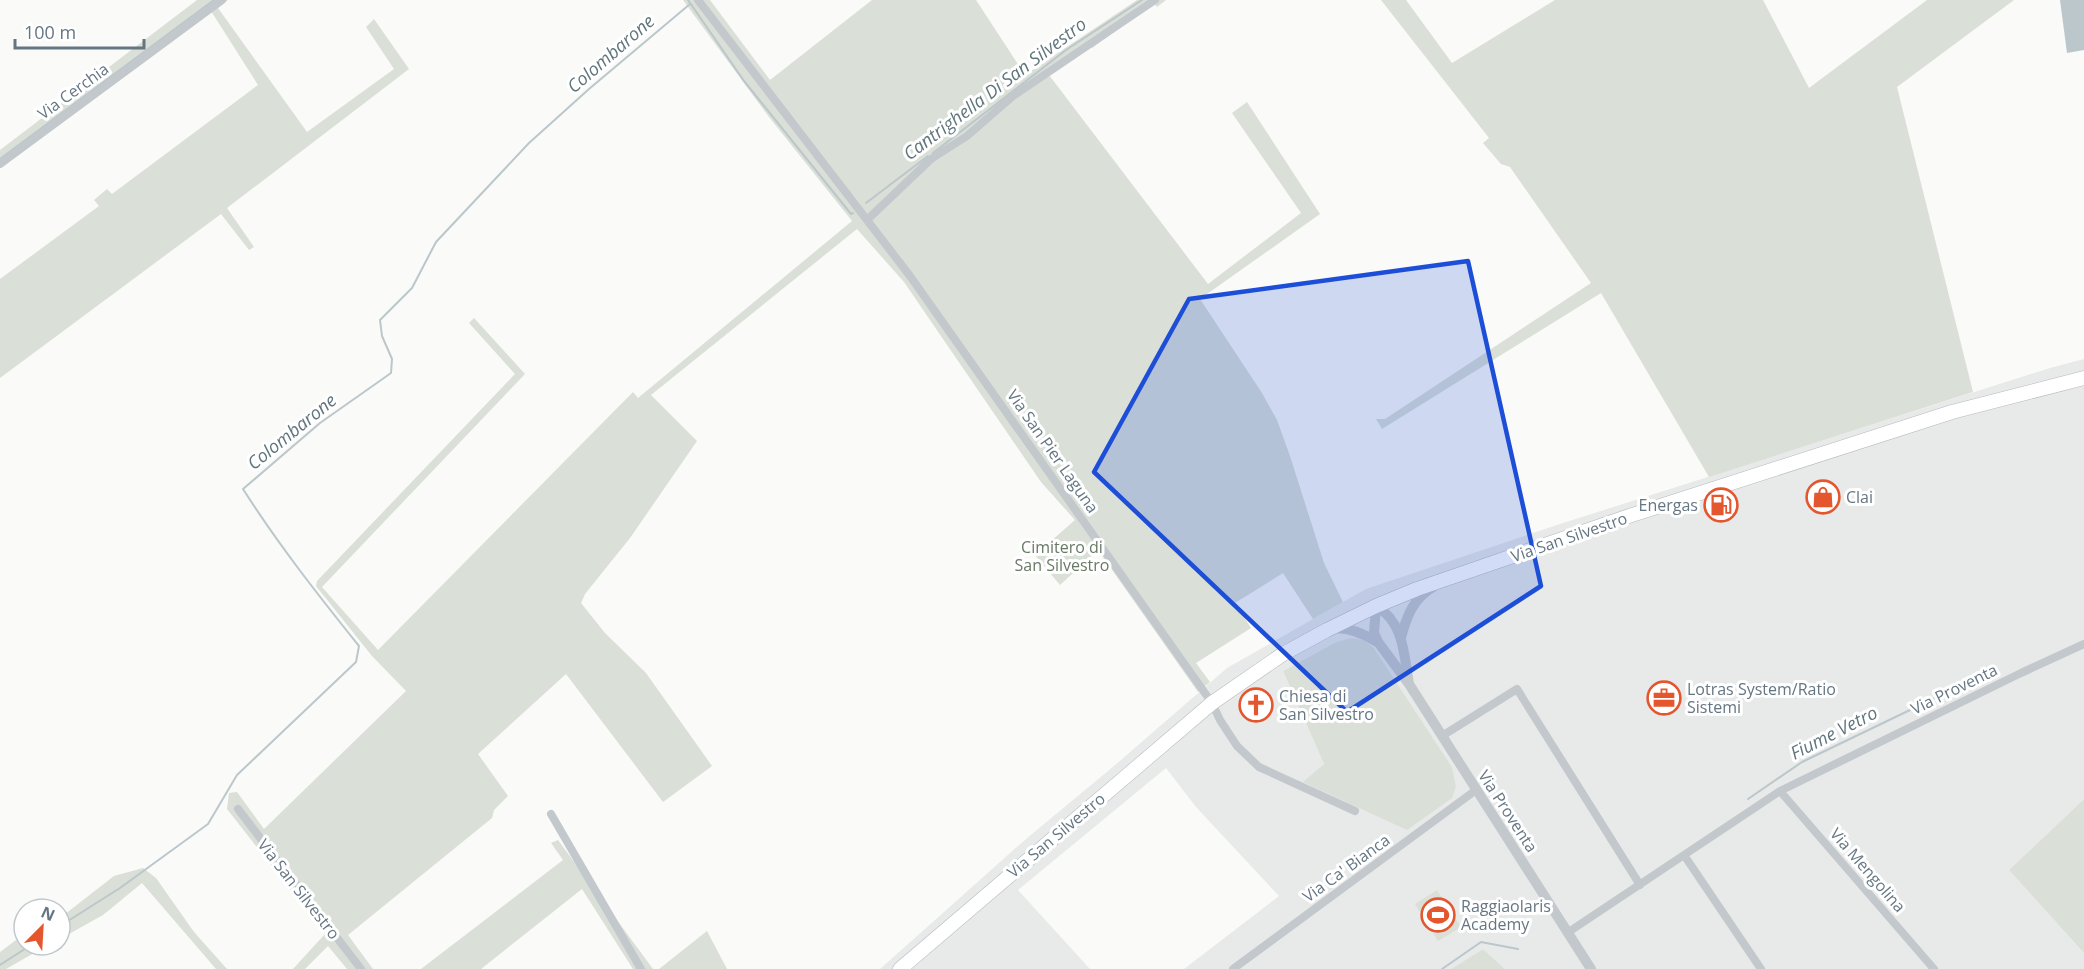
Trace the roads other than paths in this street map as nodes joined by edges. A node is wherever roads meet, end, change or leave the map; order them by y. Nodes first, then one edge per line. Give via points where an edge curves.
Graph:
1 (222, 0) edge
2 (698, 0) edge
3 (1155, 0) edge
4 (0, 164) edge
5 (867, 219) junction
6 (2084, 378) edge
7 (1445, 580) junction
8 (1376, 606) junction
9 (1327, 630) junction
10 (1401, 638) junction
11 (1378, 642) junction
12 (2084, 644) edge
13 (1409, 684) junction
14 (1212, 703) junction
15 (1442, 736) junction
16 (1476, 790) junction
17 (1780, 791) junction
18 (238, 809) dead end
19 (1355, 811) dead end
20 (551, 814) dead end
21 (1684, 855) junction
22 (1640, 885) junction
23 (1567, 933) junction
24 (361, 969) edge
25 (641, 969) edge
26 (900, 969) edge
27 (1233, 969) edge
28 (1591, 969) edge
29 (1761, 969) edge
30 (1934, 969) edge

1 - 4 street, Via Cerchia
2 - 5 street, Via San Pier Laguna
3 - 5 street via 1013,96 967,136 931,159
5 - 14 street, Via San Pier Laguna
6 - 7 main road, Via San Silvestro via 1941,416 1632,515
7 - 8 main road, Via San Silvestro
7 - 10 street, Via Proventa via 1415,602
8 - 9 main road, Via San Silvestro
8 - 10 street, Via Proventa via 1394,620
8 - 11 street via 1374,633
9 - 11 street via 1357,632
9 - 14 main road, Via San Silvestro via 1283,654
10 - 13 street, Via Proventa
11 - 13 street, Via Proventa
12 - 17 street, Via Proventa
13 - 15 street, Via Proventa
14 - 19 street via 1237,746 1259,767
14 - 26 main road, Via San Silvestro
15 - 16 street, Via Proventa
15 - 22 street via 1517,689
16 - 23 street, Via Proventa
16 - 27 street, Via Ca' Bianca
17 - 21 street, Via Proventa
17 - 30 street, Via Mengolina
18 - 24 street, Via San Silvestro
20 - 25 street
21 - 22 street, Via Proventa
21 - 29 street
22 - 23 street, Via Proventa
23 - 28 street, Via Proventa

